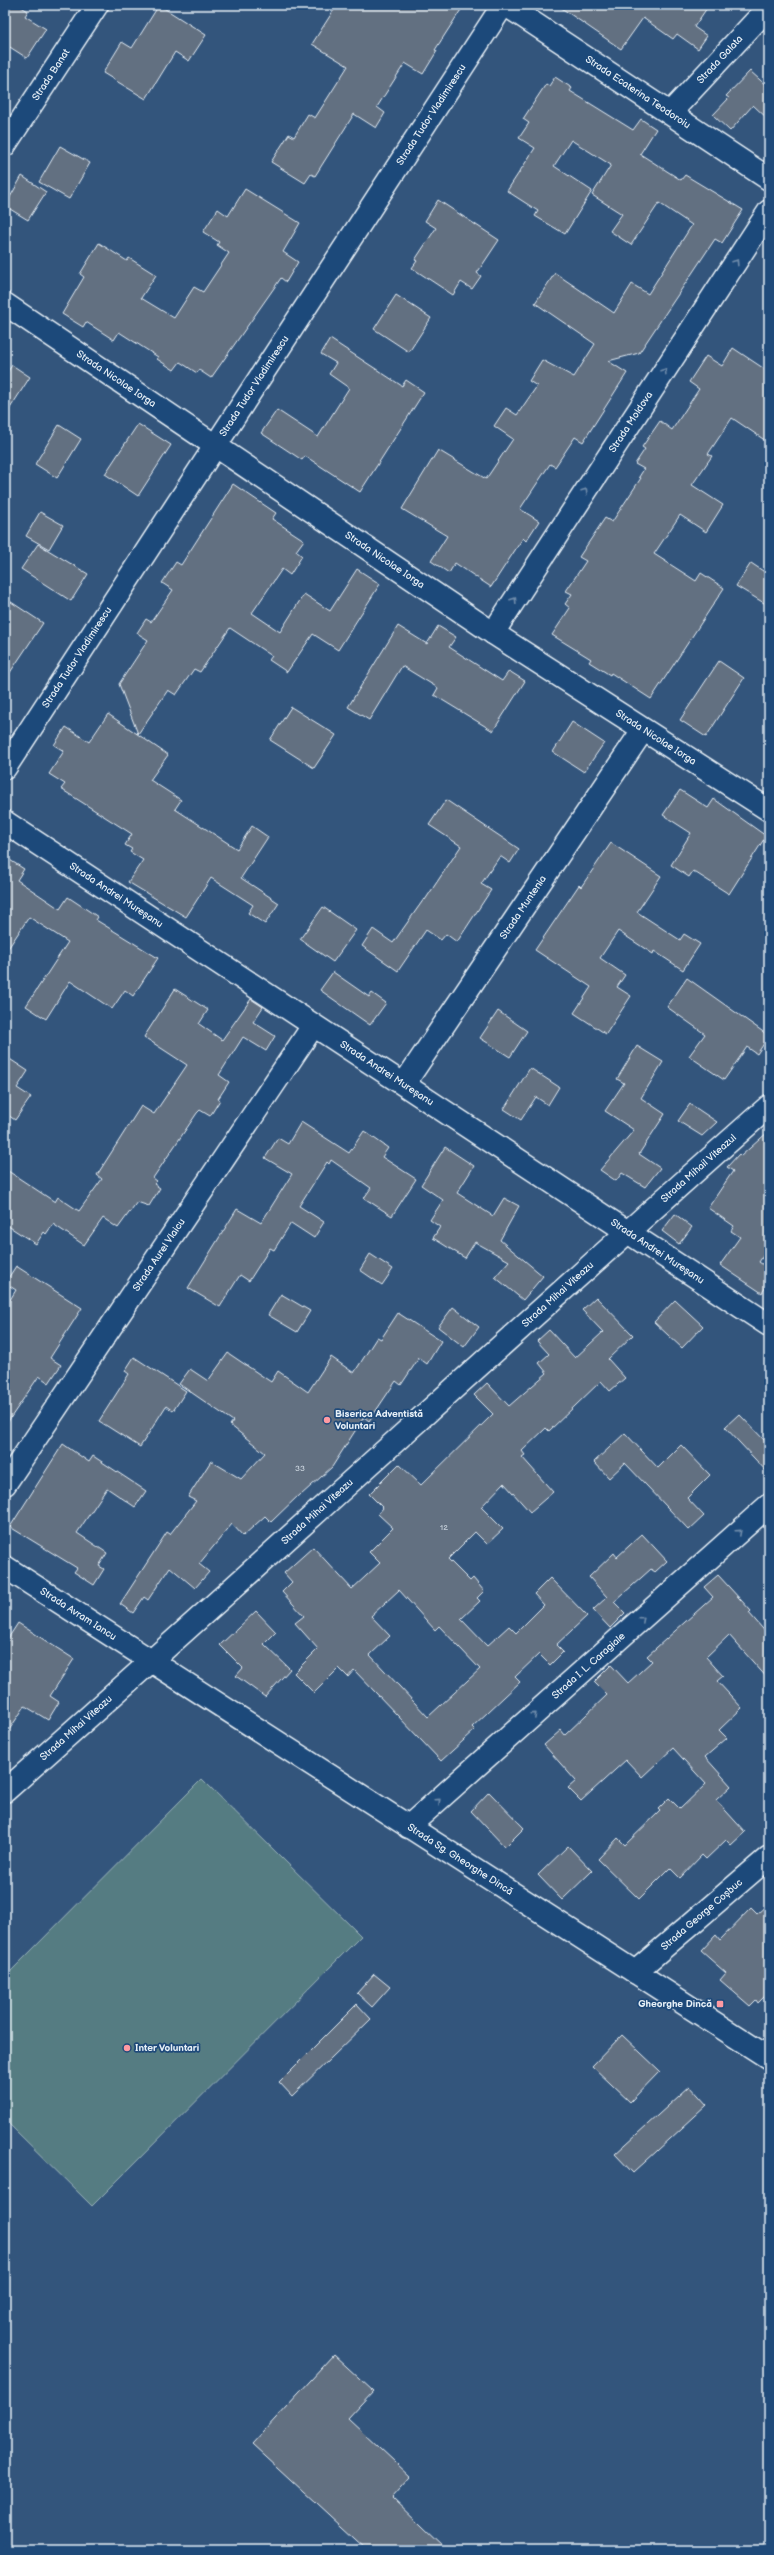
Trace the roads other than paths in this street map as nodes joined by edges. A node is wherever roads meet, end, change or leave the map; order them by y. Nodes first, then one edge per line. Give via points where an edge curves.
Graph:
1 (97, 5) edge
2 (504, 5) edge
3 (769, 7) edge
4 (670, 113) junction
5 (5, 145) edge
6 (769, 180) edge
7 (769, 211) edge
8 (5, 304) edge
9 (217, 445) junction
10 (493, 632) junction
11 (643, 730) junction
12 (5, 768) edge
13 (769, 810) edge
14 (5, 822) edge
15 (313, 1026) junction
16 (404, 1084) junction
17 (769, 1106) edge
18 (627, 1231) junction
19 (769, 1325) edge
20 (5, 1484) edge
21 (769, 1505) edge
22 (5, 1567) edge
23 (152, 1662) junction
24 (5, 1791) edge
25 (408, 1827) junction
26 (769, 1857) edge
27 (635, 1972) junction
28 (769, 2058) edge

1 - 5 street, Strada Banat
2 - 4 street, Strada Ecaterina Teodoroiu
2 - 9 street, Strada Tudor Vladimirescu
3 - 4 street, Strada Galata
4 - 6 street, Strada Ecaterina Teodoroiu
10 -> 7 street, Strada Moldova
8 - 9 street, Strada Nicolae Iorga
9 - 10 street, Strada Nicolae Iorga
9 - 12 street, Strada Tudor Vladimirescu
10 - 11 street, Strada Nicolae Iorga
11 - 13 street, Strada Nicolae Iorga
11 - 16 street, Strada Muntenia
14 - 15 street, Strada Andrei Mureșanu
15 - 16 street, Strada Andrei Mureșanu
15 - 20 street, Strada Aurel Vlaicu
16 - 18 street, Strada Andrei Mureșanu
17 - 18 street, Strada Mihail Viteazul
18 - 19 street, Strada Andrei Mureșanu
18 - 23 street, Strada Mihai Viteazu
25 -> 21 street, Strada I. L. Caragiale
22 - 23 street, Strada Avram Iancu
23 - 24 street, Strada Mihai Viteazu
23 - 25 street, Strada Sg. Gheorghe Dincă
25 - 27 street, Strada Sg. Gheorghe Dincă
26 - 27 street, Strada George Coșbuc
27 - 28 street, Strada Sg. Gheorghe Dincă

